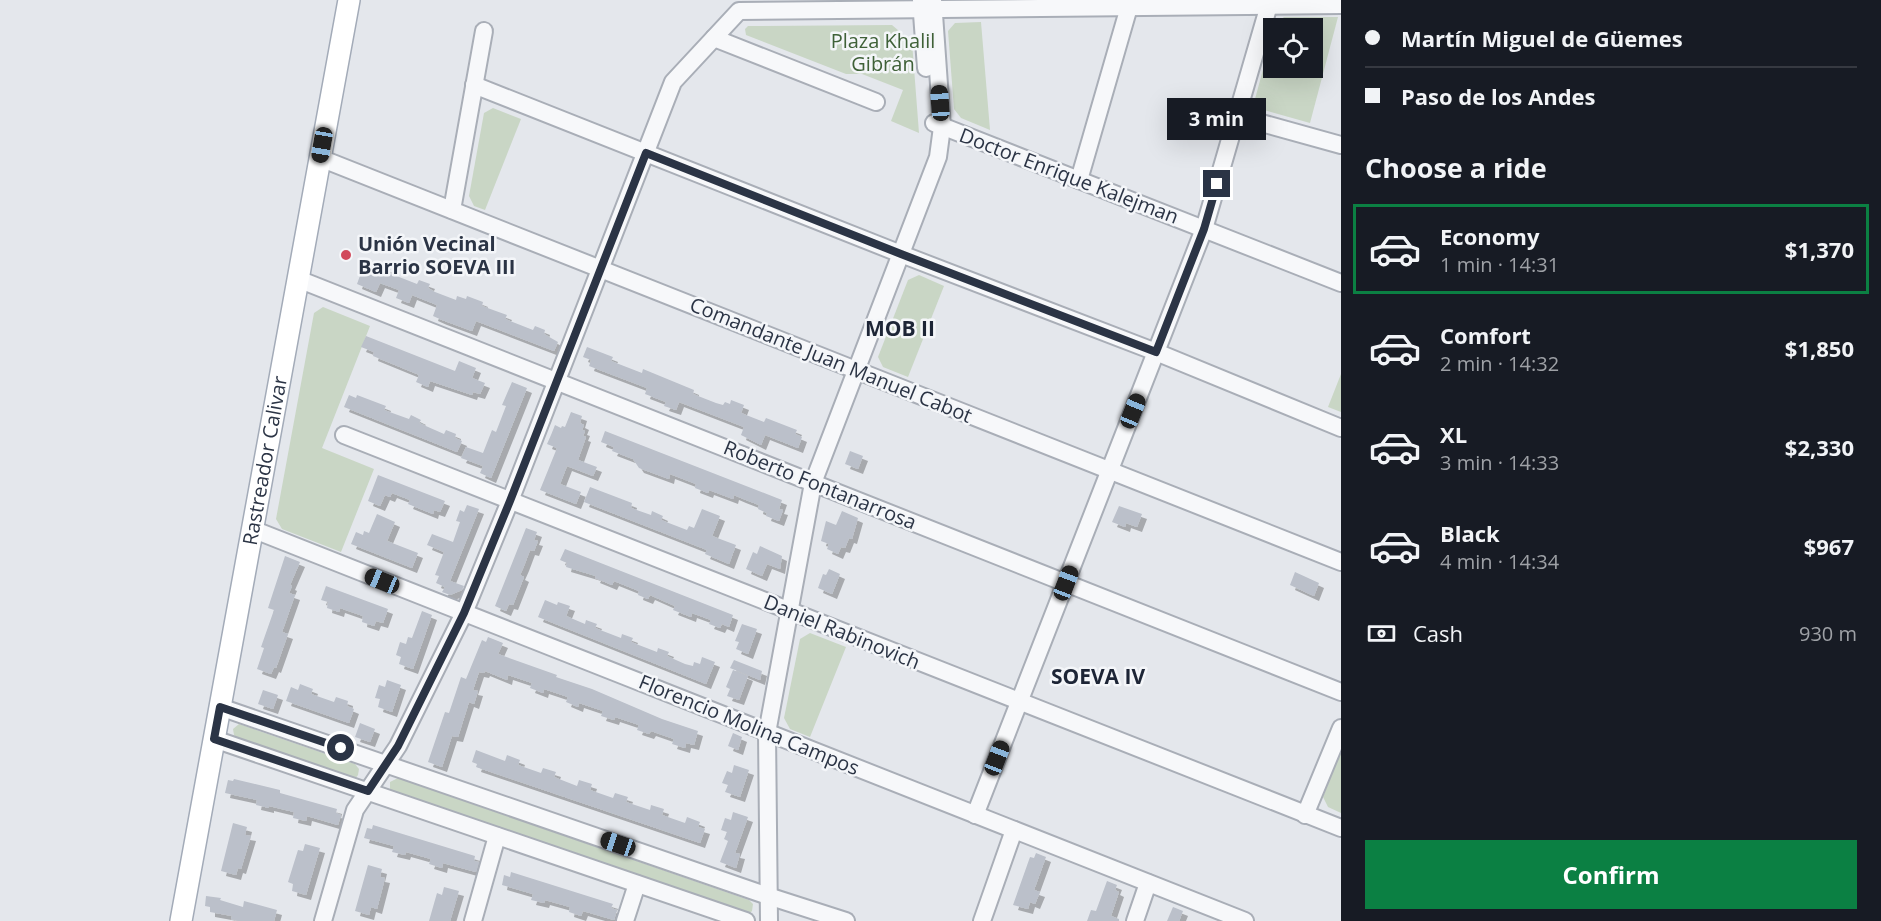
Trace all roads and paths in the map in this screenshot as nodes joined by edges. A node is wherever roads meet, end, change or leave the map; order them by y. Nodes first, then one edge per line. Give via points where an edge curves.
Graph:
1 (349, 0) edge
2 (927, 4) edge
3 (1341, 4) edge
4 (1269, 5) junction
5 (1129, 7) junction
6 (484, 31) dead end
7 (714, 38) junction
8 (474, 86) junction
9 (876, 102) dead end
10 (1236, 116) junction
11 (937, 124) junction
12 (1341, 145) edge
13 (646, 153) junction
14 (320, 158) junction
15 (1079, 180) junction
16 (452, 210) junction
17 (1204, 229) junction
18 (901, 254) junction
19 (600, 269) junction
20 (298, 279) junction
21 (1341, 283) edge
22 (1156, 352) junction
23 (856, 370) junction
24 (556, 381) junction
25 (1341, 428) edge
26 (344, 435) dead end
27 (1110, 471) junction
28 (813, 483) junction
29 (510, 501) junction
30 (252, 529) junction
31 (1341, 562) edge
32 (1066, 583) junction
33 (789, 611) junction
34 (464, 613) junction
35 (1341, 692) edge
36 (1019, 702) junction
37 (220, 707) junction
38 (1341, 728) edge
39 (767, 733) junction
40 (214, 739) junction
41 (386, 764) junction
42 (368, 791) junction
43 (975, 814) junction
44 (1305, 815) junction
45 (1341, 828) edge
46 (1014, 830) junction
47 (498, 836) junction
48 (1148, 883) junction
49 (637, 884) junction
50 (768, 896) junction
51 (181, 921) edge
52 (323, 921) edge
53 (473, 921) edge
54 (625, 921) edge
55 (746, 921) edge
56 (769, 921) edge
57 (846, 921) edge
58 (982, 921) edge
59 (1135, 921) edge
60 (1245, 921) edge

1 - 14 main road, Rastreador Calivar
2 - 5 street
2 - 7 street via 739,11
2 - 11 street
3 - 4 street
4 - 5 street
4 - 10 street
5 - 15 street
6 - 8 street
7 - 9 street
7 - 13 street via 673,82
8 - 13 street
8 - 16 street
10 - 12 street
10 - 17 street
11 - 15 street, Doctor Enrique Kalejman
11 - 18 street via 940,150
13 - 18 street
13 - 19 street
14 - 16 street, Comandante Juan Manuel Cabot
14 - 20 main road, Rastreador Calivar
15 - 17 street, Doctor Enrique Kalejman
16 - 19 street, Comandante Juan Manuel Cabot
17 - 21 street, Doctor Enrique Kalejman
17 - 22 street
18 - 22 street
18 - 23 street
19 - 23 street, Comandante Juan Manuel Cabot
19 - 24 street
20 - 24 street, Roberto Fontanarrosa
20 - 30 main road, Rastreador Calivar
22 - 25 street
22 - 27 street
23 - 27 street, Comandante Juan Manuel Cabot
23 - 28 street
24 - 28 street, Roberto Fontanarrosa
24 - 29 street
26 - 29 street, Daniel Rabinovich
27 - 31 street, Comandante Juan Manuel Cabot
27 - 32 street
28 - 32 street, Roberto Fontanarrosa
28 - 33 street
29 - 33 street, Daniel Rabinovich
29 - 34 street
30 - 34 street, Florencio Molina Campos
30 - 37 main road, Rastreador Calivar
32 - 35 street, Roberto Fontanarrosa
32 - 36 street
33 - 36 street, Daniel Rabinovich
33 - 39 street
34 - 39 street, Florencio Molina Campos
34 - 41 street
36 - 43 street
36 - 44 street, Daniel Rabinovich
37 - 40 main road, Rastreador Calivar
37 - 41 street
38 - 44 street
39 - 43 street, Florencio Molina Campos
39 - 50 street
40 - 42 street
40 - 51 main road, Rastreador Calivar
41 - 42 street
41 - 50 street
42 - 47 street
42 - 52 street via 355,810
43 - 46 street, Florencio Molina Campos
44 - 45 street, Daniel Rabinovich
46 - 48 street, Florencio Molina Campos
46 - 58 street
47 - 49 street
47 - 53 street
48 - 59 street
48 - 60 street, Florencio Molina Campos
49 - 54 street
49 - 55 street
50 - 56 street
50 - 57 street

